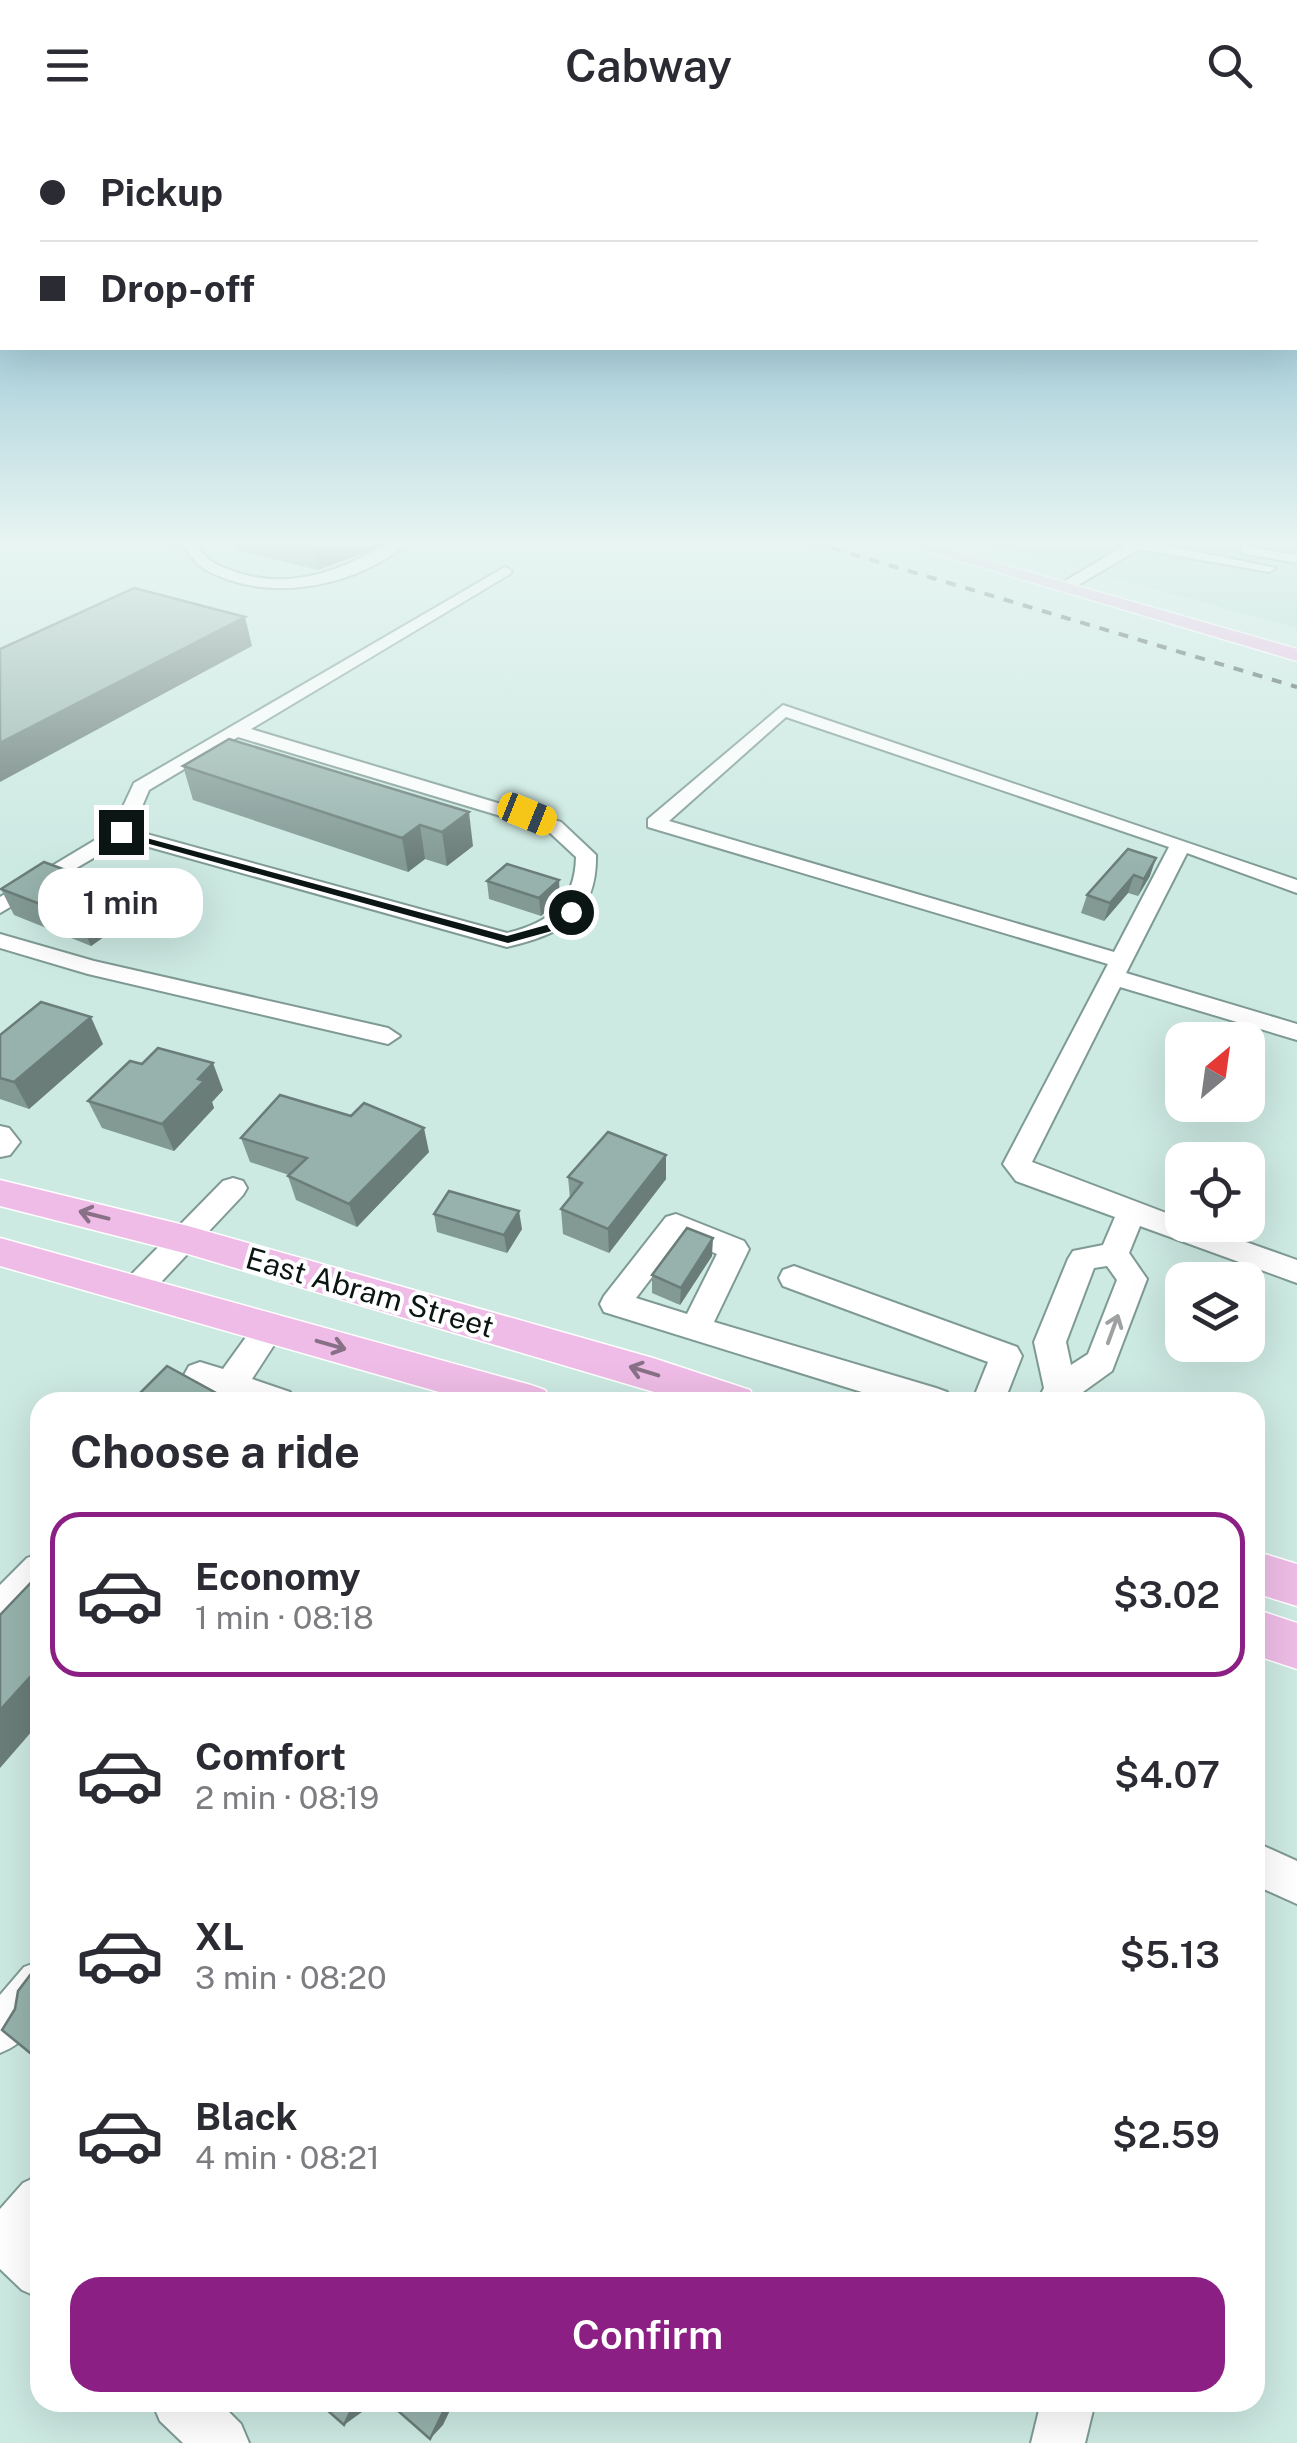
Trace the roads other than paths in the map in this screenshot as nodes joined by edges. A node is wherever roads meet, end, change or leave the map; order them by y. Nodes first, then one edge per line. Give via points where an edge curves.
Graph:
1 (371, 650) edge
2 (235, 730) junction
3 (121, 832) junction
4 (1181, 844) junction
5 (1297, 886) edge
6 (0, 906) edge
7 (0, 940) edge
8 (1117, 969) junction
9 (1297, 1032) edge
10 (388, 1036) dead end
11 (0, 1135) edge
12 (0, 1148) edge
13 (233, 1188) dead end
14 (0, 1193) edge
15 (1131, 1212) junction
16 (188, 1240) junction
17 (0, 1252) edge
18 (1114, 1254) junction
19 (1297, 1272) edge
20 (794, 1278) dead end
21 (136, 1289) junction
22 (270, 1328) junction
23 (694, 1330) dead end
24 (250, 1392) edge
25 (483, 1392) edge
26 (706, 1392) edge
27 (902, 1392) edge
28 (992, 1392) edge
29 (1056, 1392) edge
30 (1061, 1392) edge
31 (30, 1580) edge
32 (0, 1610) edge
33 (1265, 1635) edge
34 (1297, 1646) edge
35 (1265, 1868) edge
36 (1297, 1884) edge
37 (30, 1995) edge
38 (0, 2030) edge
39 (30, 2221) edge
40 (16, 2250) edge
41 (1066, 2412) edge
42 (1058, 2443) edge

1 - 2 street
2 - 3 street via 140,787
2 - 3 street via 554,826 586,855 584,892 554,926 508,940
3 - 6 street
4 - 5 street
4 - 8 street
4 - 8 street via 783,710 654,822
7 - 10 street via 88,967
8 - 9 street
8 - 15 street via 1017,1164 1026,1174
11 - 12 street via 6,1142
13 - 16 street
16 -> 14 main road, East Abram Street
15 - 18 street
15 - 19 street
16 - 21 street
26 -> 16 main road, East Abram Street
17 - 21 main road, East Abram Street
18 - 29 street via 1084,1259 1050,1342
30 -> 18 street via 1101,1362 1132,1279
20 - 28 street via 1006,1356
21 - 22 main road, East Abram Street
22 - 24 street via 215,1380
22 -> 25 main road, East Abram Street
23 - 27 street
31 - 32 street
33 - 34 main road
35 - 36 street
37 - 38 street
39 - 40 street
41 - 42 street

